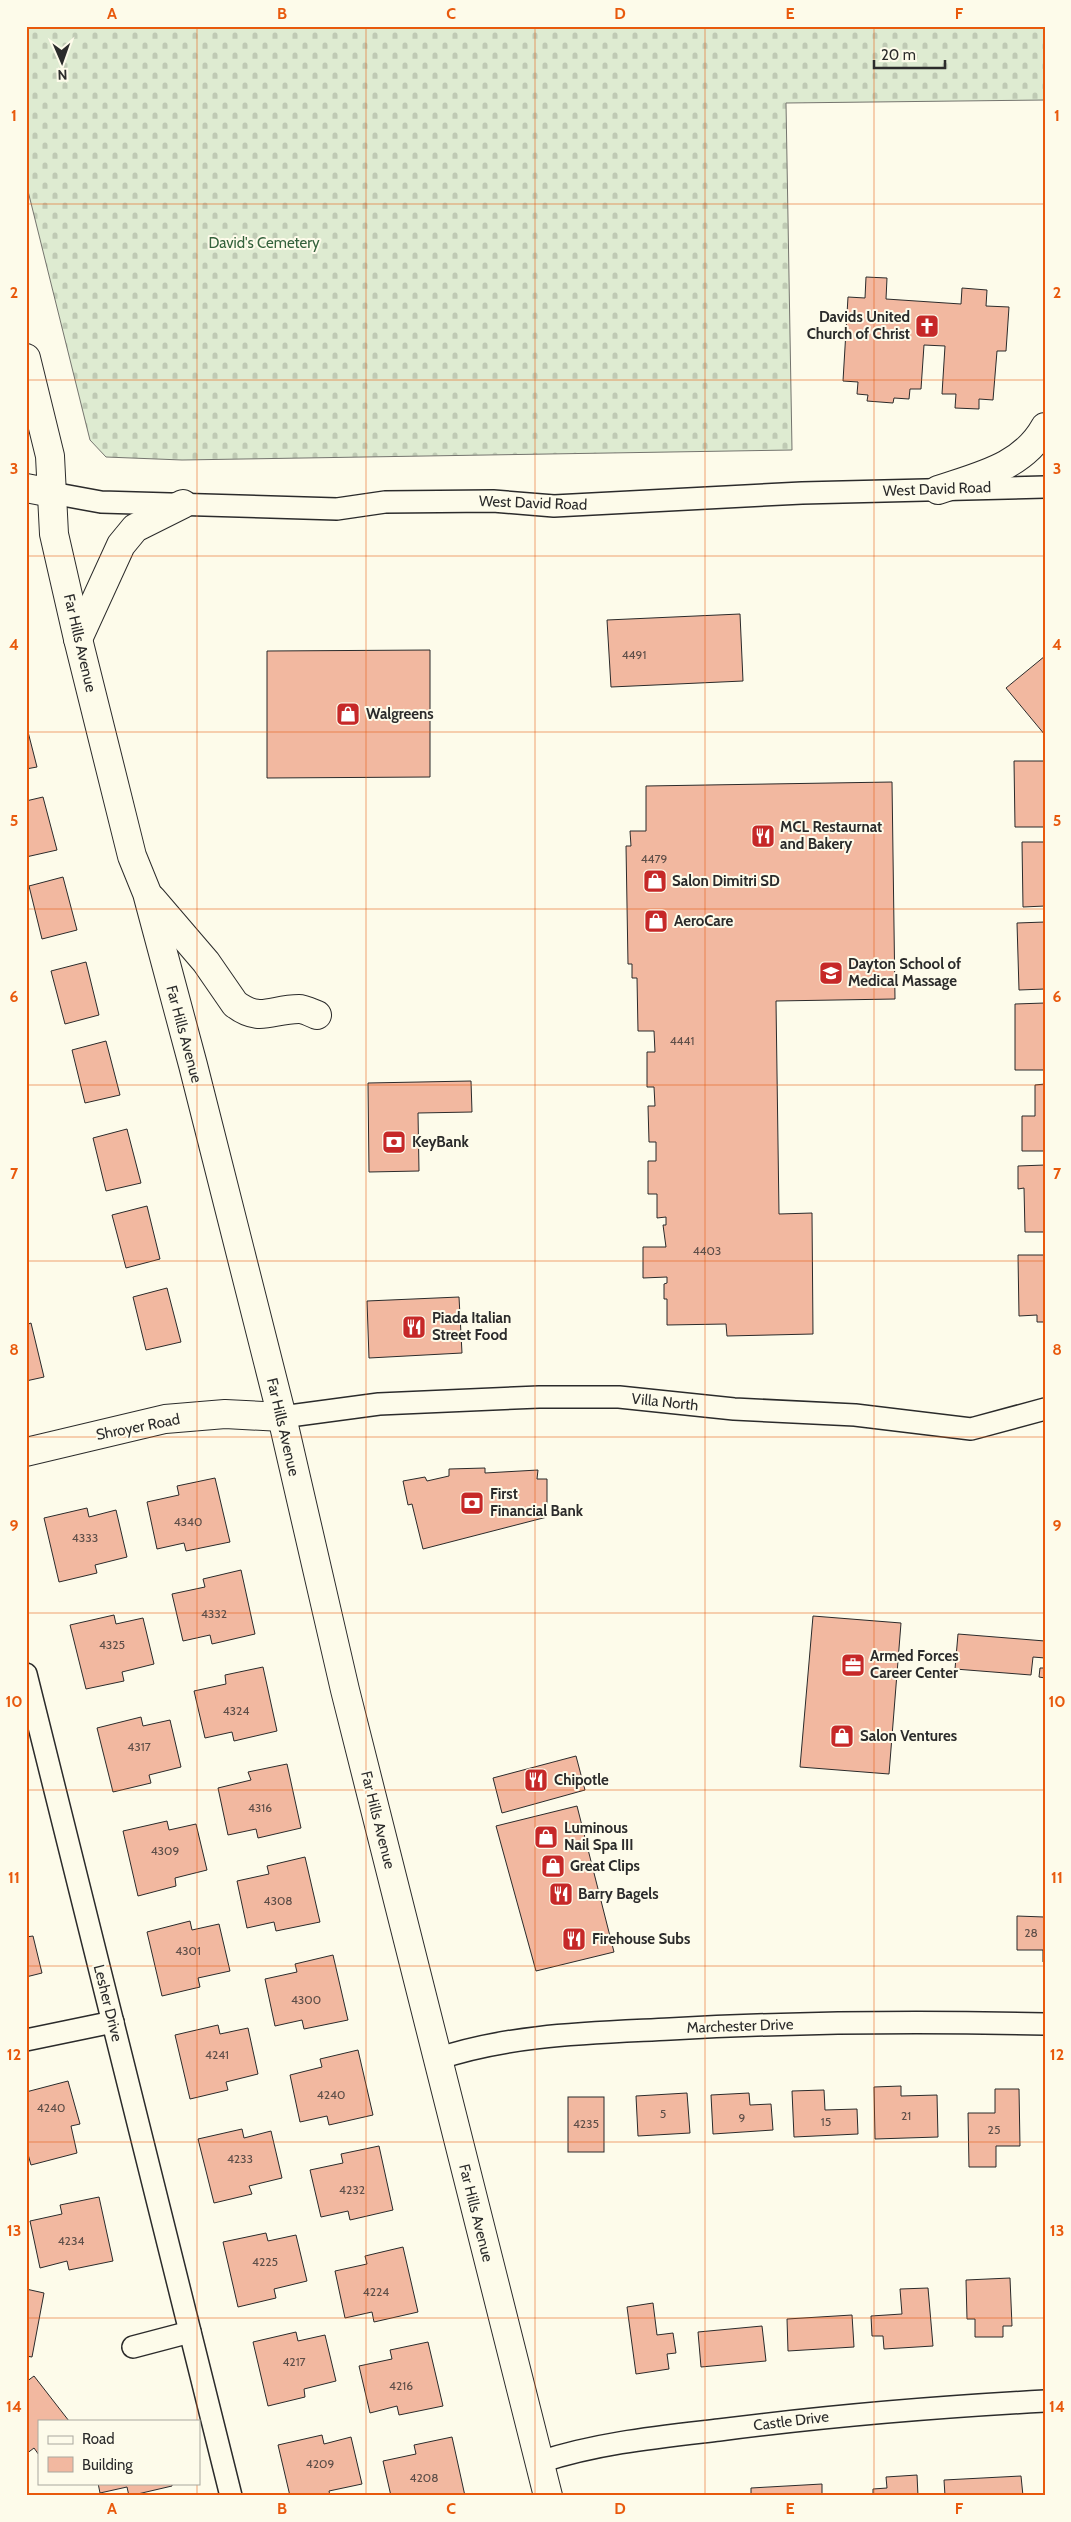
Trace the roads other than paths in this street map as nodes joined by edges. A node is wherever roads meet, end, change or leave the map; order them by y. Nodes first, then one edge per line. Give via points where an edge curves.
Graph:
1 (26, 358) edge
2 (1045, 428) edge
3 (1045, 487) edge
4 (938, 490) junction
5 (39, 491) edge
6 (183, 504) junction
7 (78, 639) junction
8 (147, 893) junction
9 (317, 1015) dead end
10 (1045, 1410) edge
11 (282, 1417) junction
12 (26, 1452) edge
13 (26, 1674) edge
14 (35, 1752) edge
15 (113, 2022) junction
16 (1045, 2024) edge
17 (26, 2040) edge
18 (437, 2059) junction
19 (190, 2332) junction
20 (133, 2347) dead end
21 (1045, 2401) edge
22 (540, 2462) junction
23 (231, 2496) edge
24 (548, 2496) edge

1 - 5 main road, Far Hills Avenue via 50,456
2 - 4 main road via 1036,443 1010,465
3 - 4 street, West David Road
4 - 6 street, West David Road via 802,493 554,506 493,501 384,502 337,509
5 - 6 street, West David Road via 101,502
5 - 7 main road, Far Hills Avenue via 54,534
6 - 7 main road via 135,528 121,545
7 - 8 main road, Far Hills Avenue via 132,856
8 - 9 main road via 206,962 235,1004 246,1012 259,1015 300,1009
8 - 11 main road, Far Hills Avenue
10 - 11 street, Villa North via 971,1428 855,1415 734,1409 619,1397 539,1397 379,1404
11 - 12 main road, Shroyer Road via 225,1414 165,1418
11 - 18 main road, Far Hills Avenue via 347,1699
13 - 14 street, Lesher Drive
14 - 15 street, Lesher Drive
15 - 17 street
15 - 19 street, Lesher Drive
16 - 18 street, Marchester Drive via 896,2021 611,2032 506,2042
18 - 22 main road, Far Hills Avenue
19 - 20 street
19 - 23 street, Lesher Drive
21 - 22 street, Castle Drive via 832,2416 642,2440 566,2453
22 - 24 main road, Far Hills Avenue

